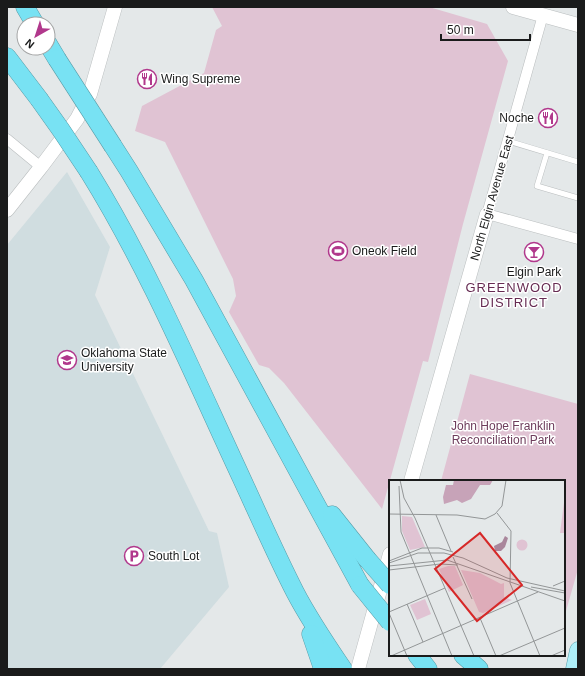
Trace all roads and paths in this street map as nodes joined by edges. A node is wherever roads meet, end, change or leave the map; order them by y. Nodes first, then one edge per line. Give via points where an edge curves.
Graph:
1 (25, 7) edge
2 (115, 7) edge
3 (513, 7) edge
4 (544, 11) edge
5 (30, 16) edge
6 (578, 26) edge
7 (56, 56) edge
8 (7, 57) edge
9 (7, 139) edge
10 (508, 141) junction
11 (547, 153) junction
12 (578, 162) edge
13 (42, 167) junction
14 (578, 198) edge
15 (7, 210) edge
16 (487, 214) junction
17 (578, 239) edge
18 (255, 392) junction
19 (411, 480) edge
20 (389, 558) edge
21 (389, 584) edge
22 (296, 592) junction
23 (389, 621) edge
24 (578, 650) edge
25 (418, 656) edge
26 (464, 656) edge
27 (324, 669) edge
28 (343, 669) edge
29 (358, 669) edge
30 (428, 669) edge
31 (480, 669) edge
32 (574, 669) edge

1 - 5 highway
2 - 13 street via 90,94 77,119
3 - 4 street
4 - 6 street
4 - 10 street, North Elgin Avenue East
7 - 18 highway, bridge via 194,280
8 - 22 highway, bridge via 61,130 123,229
9 - 13 street
10 - 11 lane
10 - 16 street, North Elgin Avenue East
11 - 12 lane
11 - 14 lane via 537,186
13 - 15 street
16 - 17 street
16 - 19 street, North Elgin Avenue East
18 - 21 highway, bridge via 325,507
18 - 23 highway, bridge via 360,585
20 - 29 street
22 - 27 highway
22 - 28 highway
24 - 32 main road
25 - 30 highway
26 - 31 highway

